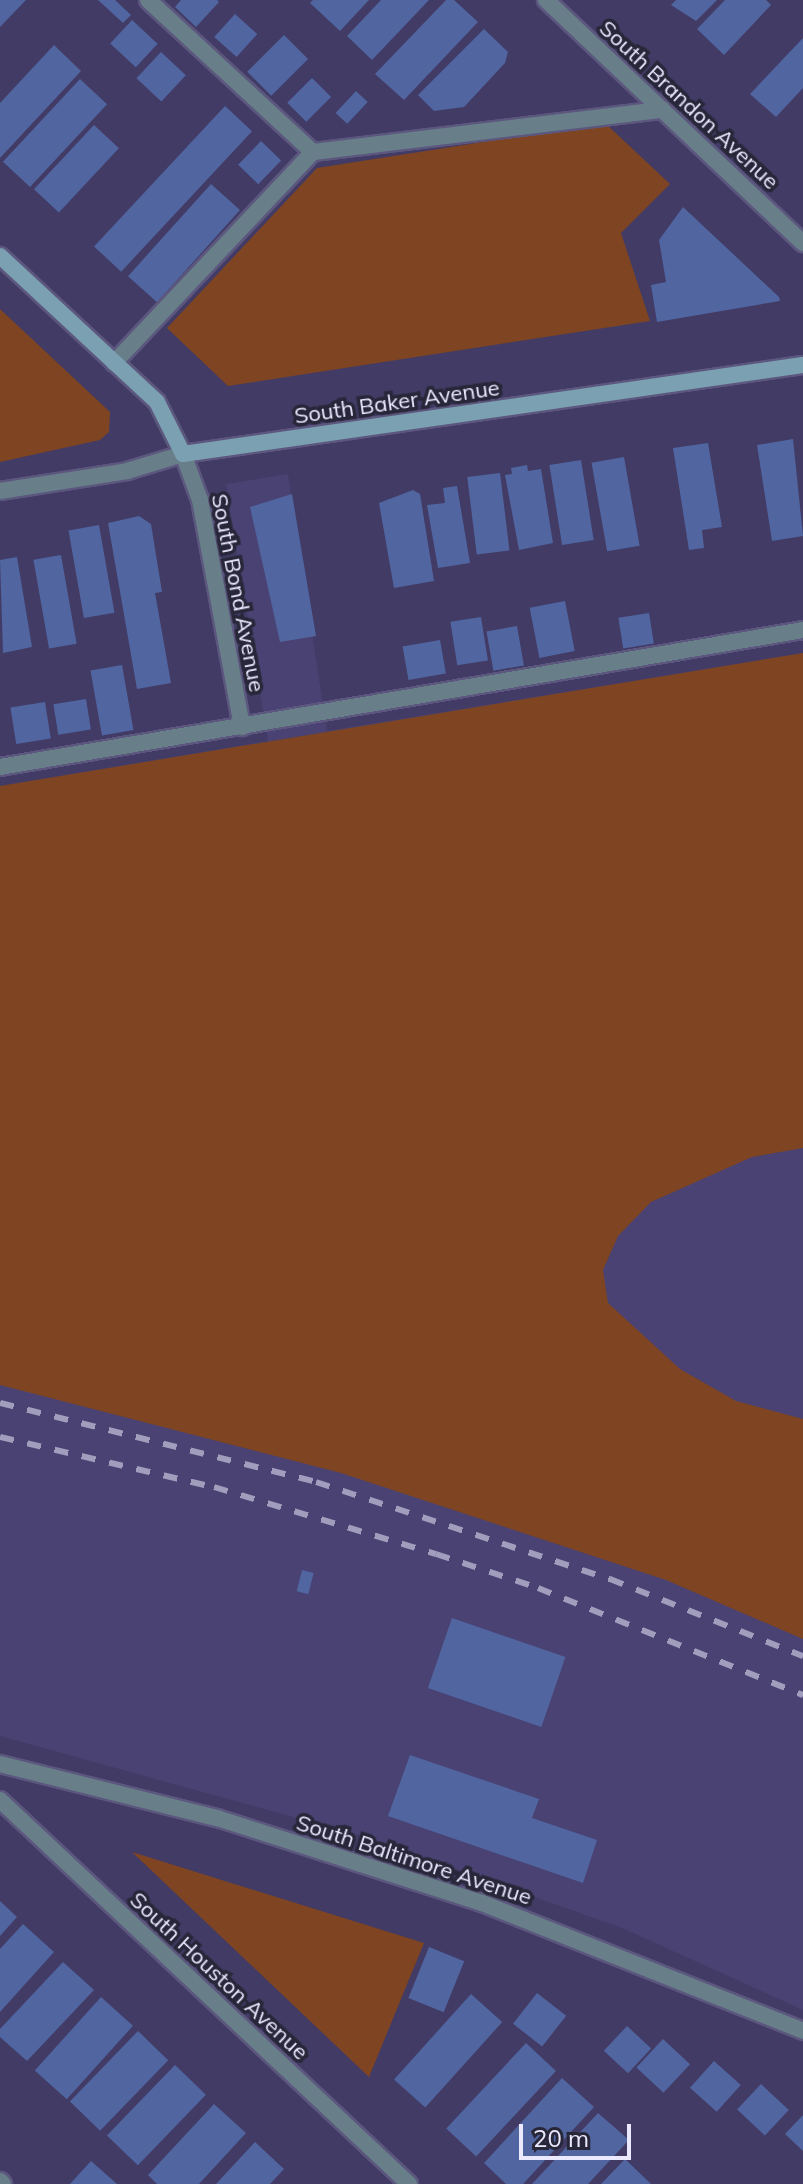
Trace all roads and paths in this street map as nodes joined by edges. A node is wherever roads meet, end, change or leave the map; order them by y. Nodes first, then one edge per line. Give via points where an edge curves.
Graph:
1 (148, 0) edge
2 (546, 0) edge
3 (662, 110) junction
4 (313, 152) junction
5 (803, 243) edge
6 (0, 256) edge
7 (114, 363) junction
8 (803, 365) edge
9 (183, 454) junction
10 (0, 491) edge
11 (803, 630) edge
12 (242, 727) junction
13 (0, 767) edge
14 (0, 1764) edge
15 (0, 1800) edge
16 (803, 2031) edge
17 (409, 2184) edge

1 - 4 street
2 - 3 street, South Brandon Avenue
3 - 4 street
3 - 5 street, South Brandon Avenue
4 - 7 street
6 - 7 street, South Bond Avenue
7 - 9 street, South Bond Avenue via 157,402
8 - 9 street, South Baker Avenue
9 - 10 street, South Baker Avenue via 127,471
9 - 12 street, South Bond Avenue via 200,500
11 - 12 street
12 - 13 street
14 - 16 street, South Baltimore Avenue via 217,1818 482,1903
15 - 17 street, South Houston Avenue

